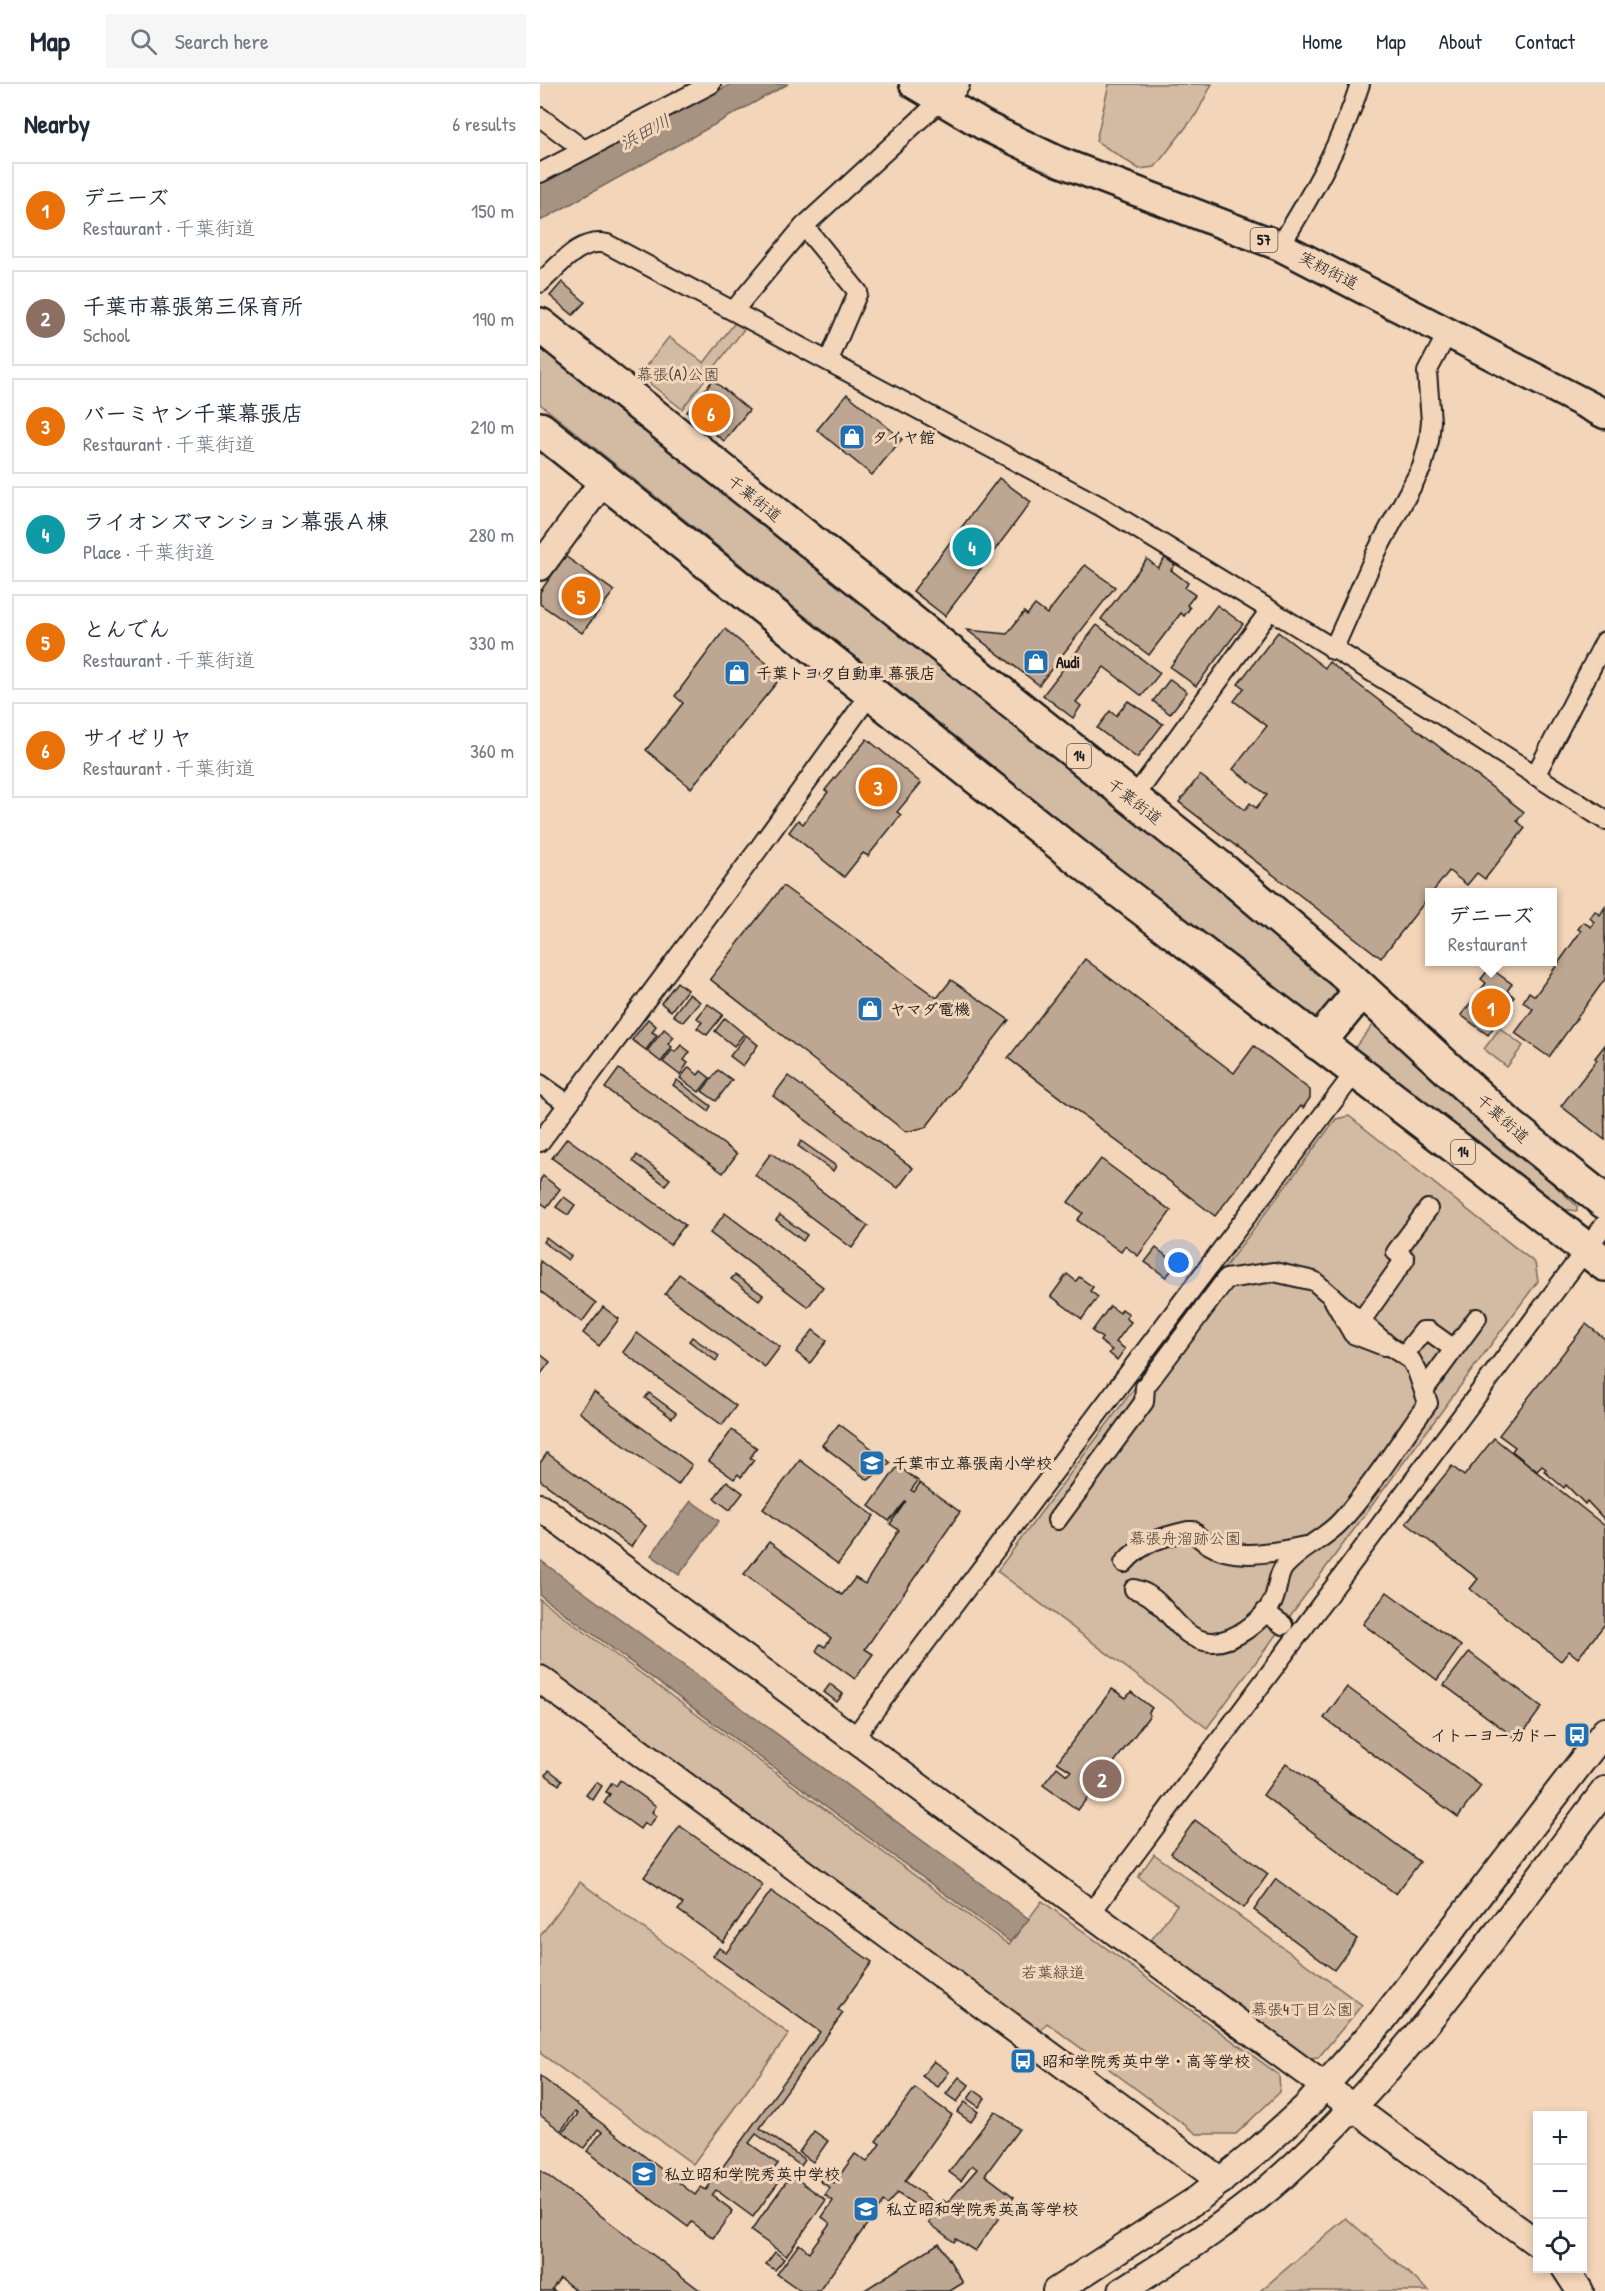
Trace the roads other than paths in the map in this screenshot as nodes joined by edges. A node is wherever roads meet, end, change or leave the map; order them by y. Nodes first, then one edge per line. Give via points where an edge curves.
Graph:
1 (711, 84) edge
2 (915, 84) edge
3 (1360, 84) edge
4 (948, 92) edge
5 (540, 117) edge
6 (584, 150) junction
7 (540, 173) edge
8 (804, 226) junction
9 (1280, 246) junction
10 (540, 283) edge
11 (734, 310) junction
12 (540, 325) edge
13 (1448, 332) junction
14 (829, 360) junction
15 (1605, 414) edge
16 (540, 429) edge
17 (604, 480) junction
18 (540, 567) edge
19 (1270, 610) junction
20 (1605, 641) edge
21 (1333, 650) junction
22 (871, 693) junction
23 (1536, 776) junction
24 (1133, 799) junction
25 (1605, 820) edge
26 (1362, 990) junction
27 (1318, 1043) junction
28 (1356, 1071) junction
29 (540, 1084) edge
30 (568, 1104) junction
31 (540, 1142) edge
32 (1605, 1202) edge
33 (1428, 1209) dead end
34 (1605, 1224) edge
35 (1595, 1257) edge
36 (1330, 1294) junction
37 (1477, 1318) dead end
38 (1361, 1321) junction
39 (1454, 1349) junction
40 (1397, 1351) junction
41 (1431, 1402) junction
42 (540, 1507) edge
43 (1057, 1520) dead end
44 (1311, 1545) junction
45 (1273, 1551) junction
46 (1124, 1563) dead end
47 (1282, 1569) junction
48 (1134, 1589) dead end
49 (1265, 1612) junction
50 (1283, 1625) dead end
51 (540, 1680) edge
52 (1605, 1731) edge
53 (853, 1739) junction
54 (1605, 1790) edge
55 (1090, 1914) junction
56 (1324, 2088) junction
57 (1352, 2109) junction
58 (1221, 2181) junction
59 (1533, 2240) edge
60 (1568, 2273) edge
61 (1056, 2291) edge
62 (1122, 2291) edge
63 (1581, 2291) edge

1 - 6 street
2 - 4 main road, 実籾街道 / 57
3 - 9 street via 1350,118 1321,178
4 - 8 street
4 - 9 main road, 実籾街道 / 57 via 985,126 1060,162
5 - 6 street
6 - 7 street
8 - 11 street
8 - 14 street via 858,292
9 - 13 main road, 実籾街道 / 57
10 - 11 street via 585,244 595,241
11 - 14 street
12 - 24 highway, 千葉街道 / 14
13 - 15 main road, 実籾街道 / 57
13 - 21 street via 1427,372 1431,421 1422,467 1377,550
14 - 19 street via 1102,507
16 - 17 highway, 14
17 - 18 street
17 - 22 highway, 14
19 - 21 street
19 - 24 street
20 - 23 street
21 - 23 street
22 - 27 highway, 14
22 - 30 street
23 - 25 street
24 - 26 highway, 千葉街道 / 14
26 - 27 highway
26 - 32 highway, 千葉街道 / 14 via 1510,1126
27 - 28 highway, 14
28 - 35 highway, 14
28 - 53 street
29 - 30 street
30 - 31 street
33 - 38 street via 1396,1252 1406,1259
34 - 35 street
35 - 55 street
36 - 38 street
36 - 40 street via 1353,1334
36 - 43 street via 1314,1281 1274,1272 1226,1279 1145,1387 1144,1402
37 - 39 street
38 - 40 street
39 - 40 street via 1429,1331 1423,1331
39 - 41 street
40 - 41 street via 1417,1371
41 - 44 street via 1343,1518
42 - 53 street
44 - 45 street
44 - 47 street
45 - 46 street via 1224,1552 1207,1546 1193,1531 1188,1531 1150,1540
45 - 47 street via 1281,1560
47 - 49 street via 1275,1596
48 - 49 street via 1151,1596 1184,1631 1211,1642 1244,1631
49 - 50 street
51 - 58 street
52 - 56 street via 1381,2022
53 - 55 street
54 - 57 street via 1460,1979
55 - 56 street
56 - 57 street
56 - 58 street via 1291,2122
57 - 59 street
57 - 62 street via 1250,2204
58 - 61 street
60 - 63 street

